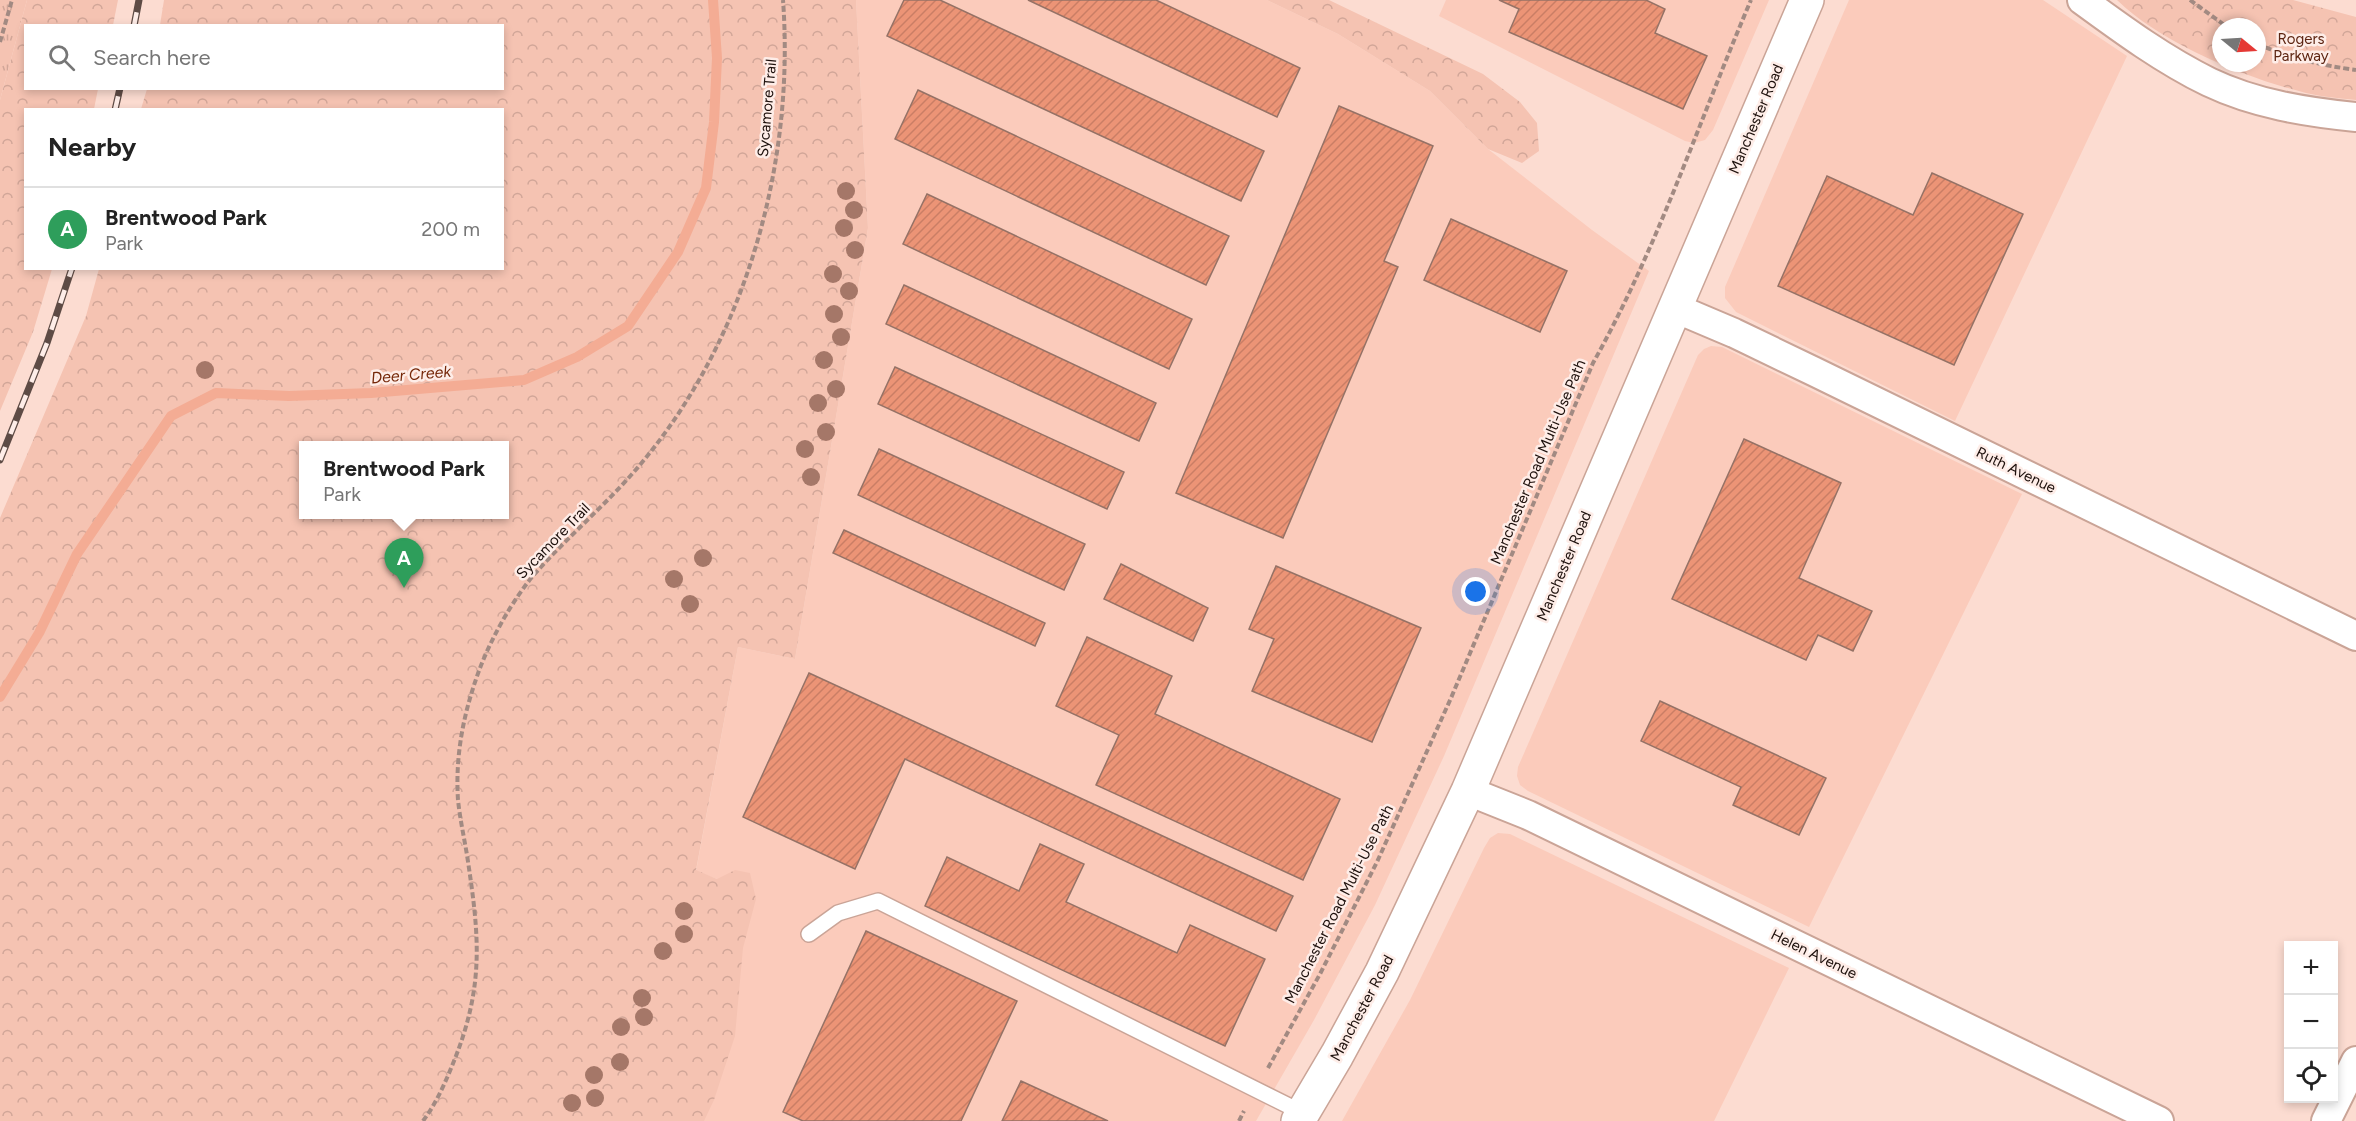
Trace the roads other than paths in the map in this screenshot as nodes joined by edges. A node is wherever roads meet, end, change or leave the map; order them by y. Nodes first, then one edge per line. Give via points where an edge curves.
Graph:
1 (1808, 0) edge
2 (2082, 0) edge
3 (2356, 117) edge
4 (1675, 308) junction
5 (2356, 636) edge
6 (1468, 791) junction
7 (808, 934) dead end
8 (2356, 1061) edge
9 (1301, 1117) edge
10 (2159, 1121) edge
11 (2326, 1121) edge

1 - 4 main road, Manchester Road
2 - 3 street via 2123,31 2210,82 2262,101
4 - 5 street, Ruth Avenue via 1803,366
4 - 6 main road, Manchester Road
6 - 9 main road, Manchester Road via 1383,972
6 - 10 street, Helen Avenue via 1528,815
7 - 9 lane via 838,913 878,901 1256,1090
8 - 11 street

